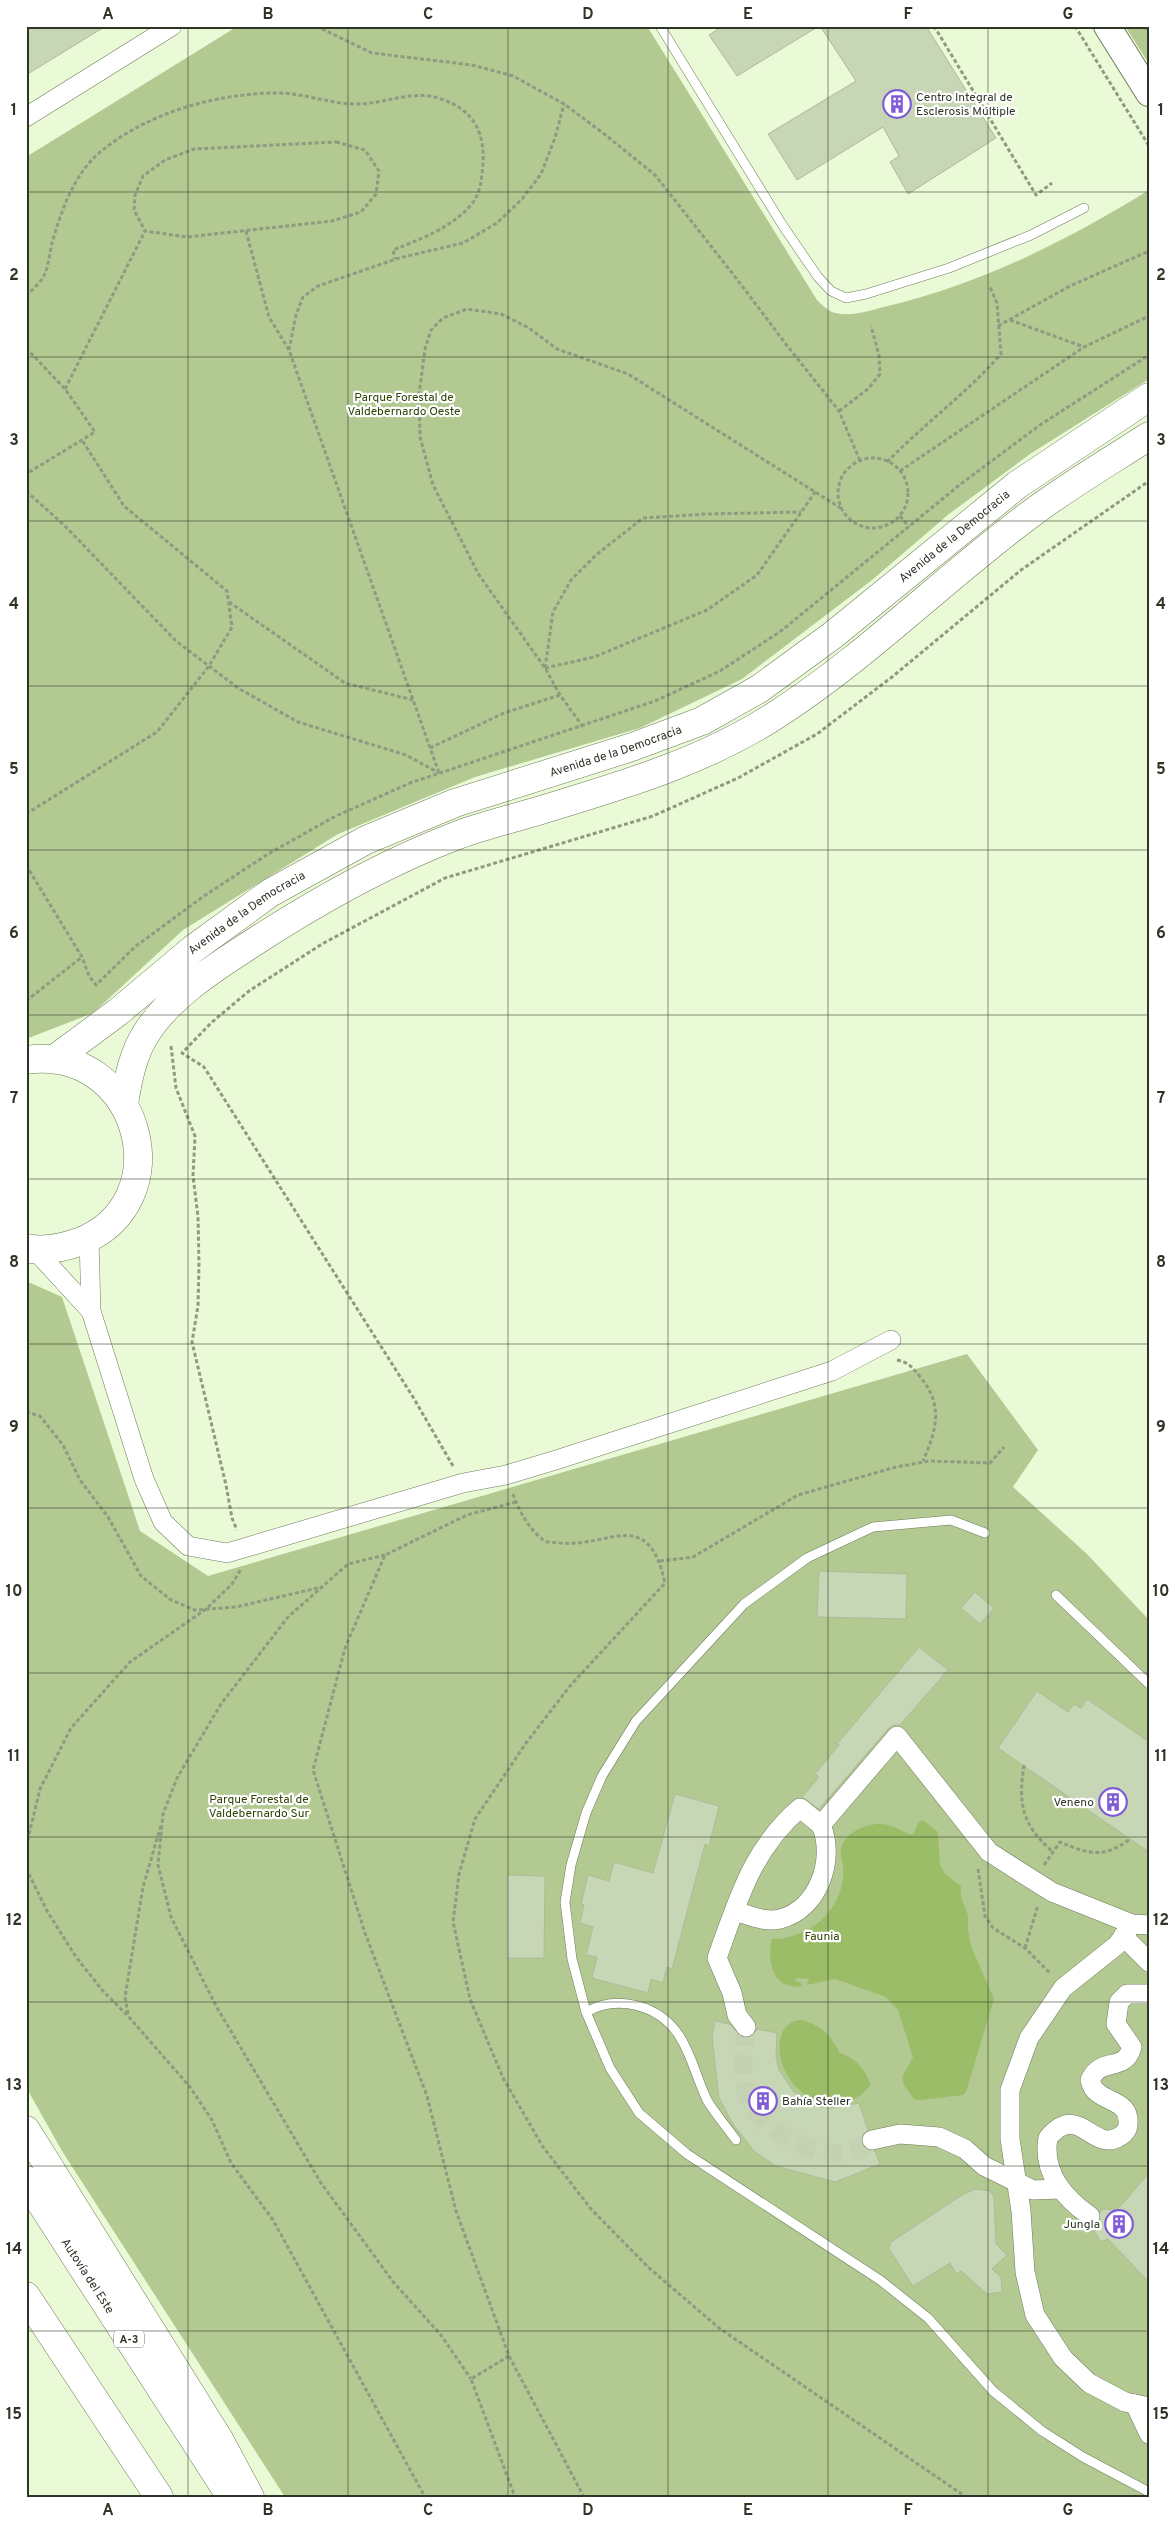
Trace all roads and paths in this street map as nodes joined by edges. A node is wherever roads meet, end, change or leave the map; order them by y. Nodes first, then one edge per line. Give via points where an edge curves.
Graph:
1 (172, 26) edge
2 (316, 26) edge
3 (660, 26) edge
4 (934, 26) edge
5 (1075, 26) edge
6 (1107, 26) edge
7 (1144, 26) edge
8 (1149, 33) edge
9 (1149, 93) edge
10 (564, 104) junction
11 (26, 117) edge
12 (1149, 146) edge
13 (1052, 183) dead end
14 (1084, 208) dead end
15 (145, 231) junction
16 (246, 231) junction
17 (1149, 251) edge
18 (395, 259) junction
19 (990, 287) dead end
20 (26, 296) edge
21 (1149, 316) edge
22 (1010, 320) junction
23 (871, 326) dead end
24 (998, 326) junction
25 (1084, 347) junction
26 (26, 348) edge
27 (289, 350) junction
28 (1149, 355) edge
29 (65, 389) junction
30 (1149, 397) edge
31 (839, 411) junction
32 (1149, 436) edge
33 (82, 440) junction
34 (860, 461) junction
35 (887, 462) junction
36 (900, 471) junction
37 (26, 474) edge
38 (26, 491) edge
39 (816, 491) junction
40 (842, 510) junction
41 (801, 512) junction
42 (900, 516) junction
43 (909, 527) junction
44 (229, 602) junction
45 (209, 666) junction
46 (545, 668) junction
47 (560, 695) junction
48 (413, 700) junction
49 (583, 727) junction
50 (430, 748) junction
51 (439, 773) junction
52 (26, 814) edge
53 (26, 865) edge
54 (82, 957) junction
55 (26, 1001) edge
56 (171, 1046) dead end
57 (182, 1053) dead end
58 (56, 1058) junction
59 (26, 1060) edge
60 (124, 1104) junction
61 (88, 1238) junction
62 (30, 1249) edge
63 (91, 1311) junction
64 (891, 1340) dead end
65 (874, 1349) junction
66 (1004, 1447) dead end
67 (923, 1462) junction
68 (463, 1483) junction
69 (516, 1502) dead end
70 (985, 1533) dead end
71 (244, 1547) junction
72 (386, 1555) junction
73 (660, 1561) dead end
74 (1056, 1596) dead end
75 (1149, 1684) edge
76 (1024, 1766) dead end
77 (164, 1814) junction
78 (821, 1825) junction
79 (1130, 1839) dead end
80 (26, 1847) edge
81 (986, 1848) junction
82 (1052, 1851) junction
83 (26, 1868) edge
84 (1034, 1881) junction
85 (735, 1911) junction
86 (1135, 1928) edge
87 (1025, 1948) junction
88 (1149, 1962) edge
89 (1063, 1988) junction
90 (1149, 1994) edge
91 (586, 2012) junction
92 (128, 2016) junction
93 (746, 2027) tunnel mouth
94 (26, 2130) edge
95 (736, 2140) dead end
96 (872, 2140) tunnel mouth
97 (26, 2180) edge
98 (1016, 2182) junction
99 (1060, 2188) junction
100 (1090, 2216) dead end
101 (26, 2296) edge
102 (508, 2356) junction
103 (471, 2379) junction
104 (1142, 2406) edge
105 (1149, 2434) edge
106 (1149, 2492) edge
107 (159, 2497) edge
108 (231, 2497) edge
109 (250, 2497) edge
110 (425, 2497) edge
111 (515, 2497) edge
112 (584, 2497) edge

1 - 11 street
2 - 10 path via 372,53 472,65 513,76
3 - 14 lane via 783,226 818,277 831,291 846,298 940,271 1031,235
4 - 13 path via 1036,195
5 - 12 path
6 - 9 street
7 - 8 path
10 - 18 path via 556,138 541,174 522,199 497,223 463,243
10 - 31 path via 655,175
15 - 16 path via 187,237
15 - 16 path via 134,210 135,195 144,176 165,160 194,149 336,142 365,150 379,171 376,194 361,212 332,221
15 - 29 path
16 - 27 path via 269,317
17 - 22 path via 1070,286
18 - 20 path via 393,250 424,238 455,219 472,204 480,190 484,144 477,126 465,111 439,98 420,94 360,104 280,93 239,95 176,110 131,131 98,154 70,193 56,228 44,276
18 - 27 path via 318,286 303,297
19 - 24 path via 997,303
21 - 25 path
22 - 24 path
22 - 25 path
23 - 31 path via 879,355 880,374 868,389
24 - 35 path via 1001,354 980,378 912,436
25 - 36 path
26 - 29 path
27 - 48 path
28 - 43 path via 1040,425
29 - 33 path via 95,432
30 - 58 main road, Avenida de la Democracia via 1017,485 832,635 759,689 702,721 632,747 455,803 366,840 270,894 193,949 118,1012
31 - 34 path
32 - 60 main road via 1029,515 852,661 776,716 711,752 642,780 460,835 376,871 280,925 215,968 162,1012 136,1053
33 - 37 path
33 - 44 path via 124,506 227,591
34 - 35 path
34 - 40 path via 850,467 841,481 838,498
35 - 36 path
36 - 42 path via 908,496
38 - 45 path via 64,525 176,641
39 - 40 path
39 - 41 path
39 - 46 path via 628,374 558,349 529,328 501,314 467,309 443,318 431,330 419,395 420,437 433,485 479,575
40 - 42 path via 858,525 869,528 891,523
41 - 46 path via 757,575 707,610 594,657
41 - 46 path via 643,518 596,555 571,580 553,612
42 - 43 path
43 - 49 path via 781,631 720,671 655,701
44 - 45 path via 232,627
44 - 48 path via 344,683
45 - 51 path via 238,688 298,722 406,755
45 - 52 path via 157,732
46 - 47 path
47 - 49 path
47 - 50 path via 504,713
48 - 50 path
49 - 51 path
50 - 51 path
51 - 54 path via 334,817 268,854 136,946 96,985
53 - 54 path
54 - 55 path
56 - 71 path via 176,1088 195,1136 193,1176 199,1264 198,1306 192,1342 232,1518
57 - 68 path via 204,1066 413,1397
58 - 59 main road
58 - 60 main road via 76,1063 95,1073
60 - 61 main road via 137,1140 135,1178 118,1213
61 - 62 main road via 63,1248
61 - 63 street
62 - 63 street
63 - 71 street via 144,1479 163,1522 188,1546 227,1553
64 - 65 street
65 - 67 path via 908,1363 931,1390 936,1409 935,1433
65 - 68 street via 832,1371 528,1469
66 - 67 path via 990,1463
67 - 73 path via 798,1495 693,1557
68 - 71 street
69 - 72 path via 467,1514
70 - 91 lane via 951,1520 873,1527 807,1558 744,1604 636,1721 602,1776 586,1813 565,1902 572,1959
71 - 80 path via 243,1566 232,1584 206,1610 130,1662 71,1728 40,1789
72 - 77 path via 348,1564 288,1617 221,1704 177,1778
72 - 102 path via 345,1648 313,1770 365,1933 427,2096 456,2211
74 - 75 lane
76 - 82 path via 1020,1789 1022,1807 1028,1824
77 - 92 path via 143,1887 125,1997
77 - 103 path via 158,1865 170,1917 216,2006 321,2183 394,2283 441,2334
78 - 81 street via 897,1736
78 - 85 street via 800,1808 781,1824 759,1854
78 - 85 street via 825,1834 824,1864 820,1884 805,1907 778,1920 764,1920
79 - 82 path via 1104,1854 1088,1853 1060,1842
81 - 84 street
81 - 87 path via 978,1864 985,1916 993,1928
82 - 84 path
83 - 92 path via 47,1911 76,1957
84 - 86 street via 1058,1895
84 - 87 path via 1039,1903
85 - 93 street via 717,1958 732,1993 737,2015
86 - 88 street
86 - 89 street
87 - 89 path
89 - 98 street via 1028,2038 1010,2090 1010,2139
90 - 99 street via 1127,1994 1119,2002 1116,2024 1132,2047 1130,2054 1122,2062 1095,2070 1090,2080 1099,2094 1127,2111 1128,2127 1125,2133 1112,2140 1104,2140 1077,2125 1068,2124 1055,2130 1048,2138 1047,2158
91 - 95 lane via 597,2006 624,2002 647,2008 665,2020 679,2036 708,2100
91 - 106 lane via 610,2068 639,2113 687,2154 880,2280 928,2318 993,2391 1042,2431
92 - 110 path via 190,2087 212,2120 232,2163 272,2220
94 - 109 main road via 220,2441
96 - 98 street via 900,2134 939,2138 965,2149 984,2166
97 - 108 main road, Autovía del Este / A-3
98 - 99 street via 1033,2190
98 - 104 street via 1025,2272 1035,2315 1063,2358 1089,2383 1125,2402
99 - 100 street via 1071,2203
101 - 107 main road
102 - 103 path
102 - 112 path
103 - 111 path
104 - 105 street

